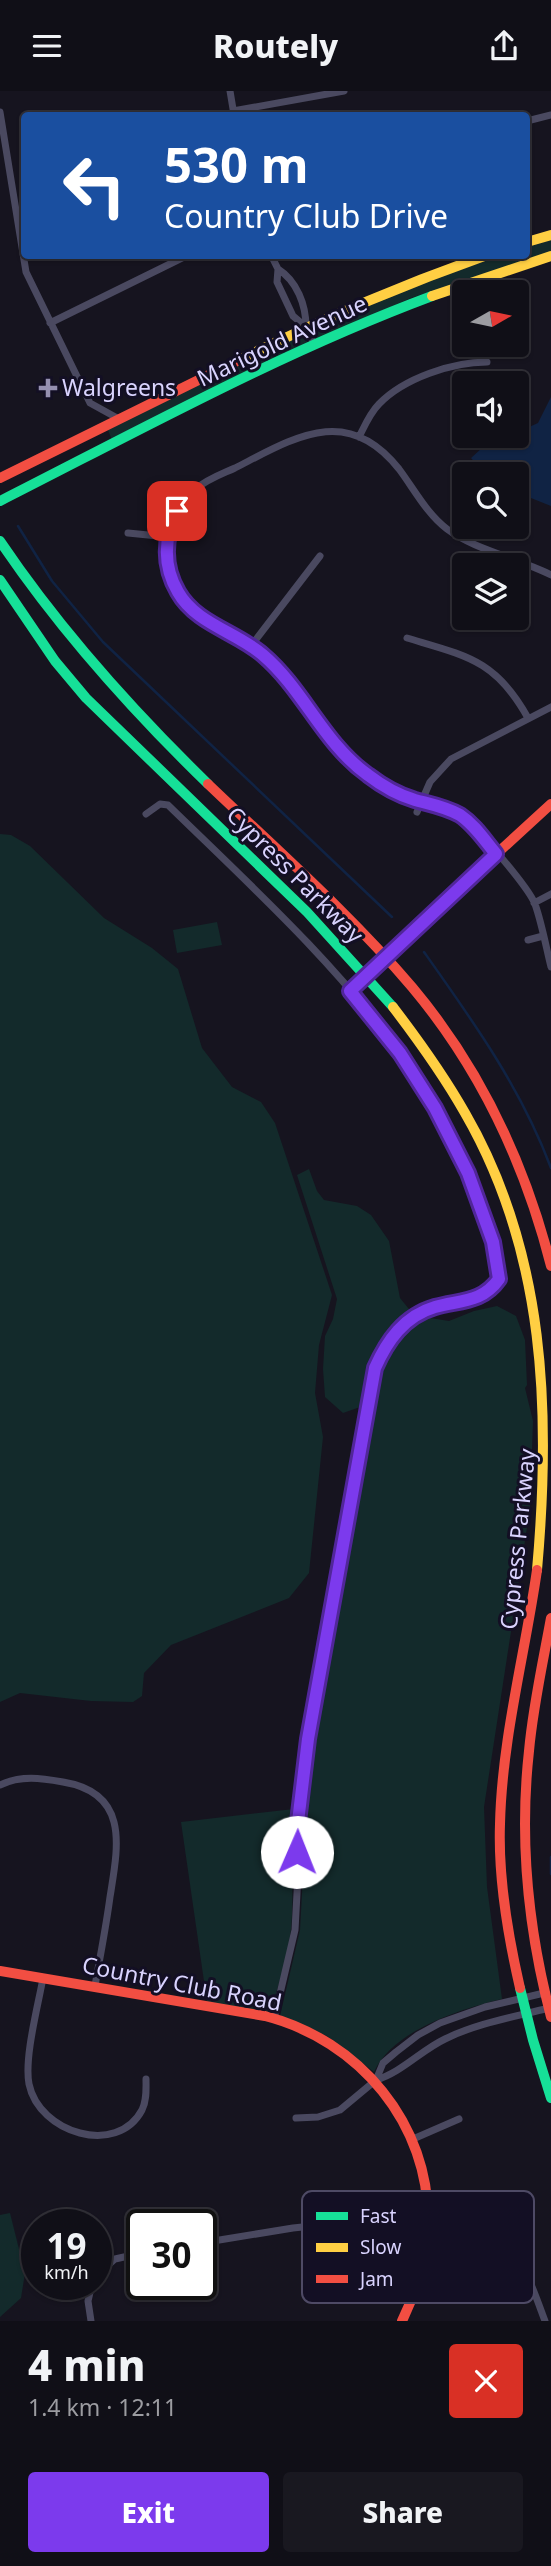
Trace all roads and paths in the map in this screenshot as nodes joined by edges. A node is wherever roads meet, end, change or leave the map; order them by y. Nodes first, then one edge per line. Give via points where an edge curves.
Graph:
1 (230, 91) edge
2 (344, 91) edge
3 (0, 112) edge
4 (234, 112) edge
5 (239, 112) edge
6 (551, 115) edge
7 (530, 120) edge
8 (551, 235) edge
9 (21, 241) edge
10 (530, 241) edge
11 (551, 256) edge
12 (24, 259) edge
13 (180, 259) edge
14 (273, 259) edge
15 (476, 259) edge
16 (278, 269) junction
17 (50, 323) junction
18 (306, 327) junction
19 (314, 344) junction
20 (487, 362) dead end
21 (119, 419) junction
22 (359, 437) junction
23 (0, 478) edge
24 (0, 501) edge
25 (128, 533) dead end
26 (168, 537) junction
27 (0, 541) edge
28 (320, 556) dead end
29 (551, 575) edge
30 (0, 580) edge
31 (407, 638) dead end
32 (251, 646) junction
33 (551, 707) edge
34 (528, 718) junction
35 (421, 801) junction
36 (551, 804) edge
37 (417, 813) dead end
38 (146, 814) dead end
39 (496, 854) junction
40 (551, 894) edge
41 (534, 903) junction
42 (543, 936) junction
43 (528, 940) dead end
44 (386, 956) junction
45 (551, 967) edge
46 (368, 976) junction
47 (350, 991) junction
48 (551, 1266) edge
49 (551, 1618) edge
50 (0, 1785) edge
51 (0, 1971) edge
52 (43, 1978) junction
53 (95, 1986) junction
54 (544, 1993) junction
55 (521, 1998) junction
56 (550, 2012) edge
57 (526, 2014) junction
58 (274, 2019) junction
59 (146, 2079) dead end
60 (376, 2080) junction
61 (551, 2098) edge
62 (296, 2118) dead end
63 (459, 2119) dead end
64 (413, 2139) junction
65 (426, 2191) edge
66 (302, 2227) edge
67 (217, 2241) edge
68 (534, 2294) edge
69 (88, 2300) edge
70 (409, 2303) edge
71 (92, 2321) edge
72 (402, 2321) edge
73 (545, 2321) edge

1 - 4 street
2 - 5 street
3 - 9 street
6 - 7 street
8 - 10 main road
11 - 19 main road, Marigold Avenue via 412,302
12 - 17 street
13 - 17 street
14 - 16 street
15 - 18 main road, Marigold Avenue
16 - 18 street via 277,282 293,316
16 - 18 street via 289,276 306,309
17 - 21 street via 89,403
18 - 19 street
18 - 21 main road, Marigold Avenue
19 - 24 main road, Marigold Avenue
20 - 22 street via 458,364 401,387 378,405
21 - 23 main road, Marigold Avenue
22 - 26 street via 327,431 304,435 207,481 182,504
22 - 29 street via 391,459 446,529
25 - 26 street
26 - 32 street via 168,565 183,599 204,619
27 - 44 main road, Cypress Parkway via 53,615 136,711
28 - 32 street
30 - 46 main road, Cypress Parkway via 77,688
31 - 34 street via 487,667 511,690
32 - 35 street via 284,677 350,760 376,781
33 - 34 street
34 - 35 street via 452,759 430,782
35 - 37 street
35 - 39 street via 457,814
36 - 39 main road
38 - 47 street via 160,804 168,805
39 - 41 street
39 - 44 main road
40 - 41 street
41 - 42 street
42 - 43 street
42 - 45 street
44 - 46 main road
44 - 48 main road, Cypress Parkway via 433,1015 494,1114 526,1180
46 - 47 street
46 - 55 main road, Cypress Parkway via 419,1037 464,1109 495,1173 531,1288 541,1345 549,1423 546,1494 500,1823 504,1901
47 - 58 street via 400,1053 435,1108 468,1173 493,1242 499,1279 474,1300 433,1308 403,1324 384,1347 375,1368 308,1739 297,1830 295,1930
49 - 54 main road, Cypress Parkway via 527,1765 524,1821 532,1937
50 - 53 street via 27,1777 71,1783 93,1793 112,1817 118,1846
51 - 52 main road, Country Club Road
52 - 53 main road, Country Club Road
52 - 59 street via 28,2070 32,2094 45,2114 77,2133 117,2130 141,2112
53 - 58 main road, Country Club Road
54 - 55 street
54 - 56 main road, Cypress Parkway
55 - 57 main road, Cypress Parkway
55 - 60 street via 429,2029 383,2063
56 - 57 street
57 - 60 street via 460,2032 430,2047 394,2075
57 - 61 main road, Cypress Parkway
58 - 60 main road, Country Club Road via 335,2046
60 - 62 street via 340,2110
60 - 64 main road, Country Club Road
63 - 64 street
64 - 65 main road, Country Club Road
66 - 67 street
68 - 73 street
69 - 71 street
70 - 72 main road, Country Club Road

